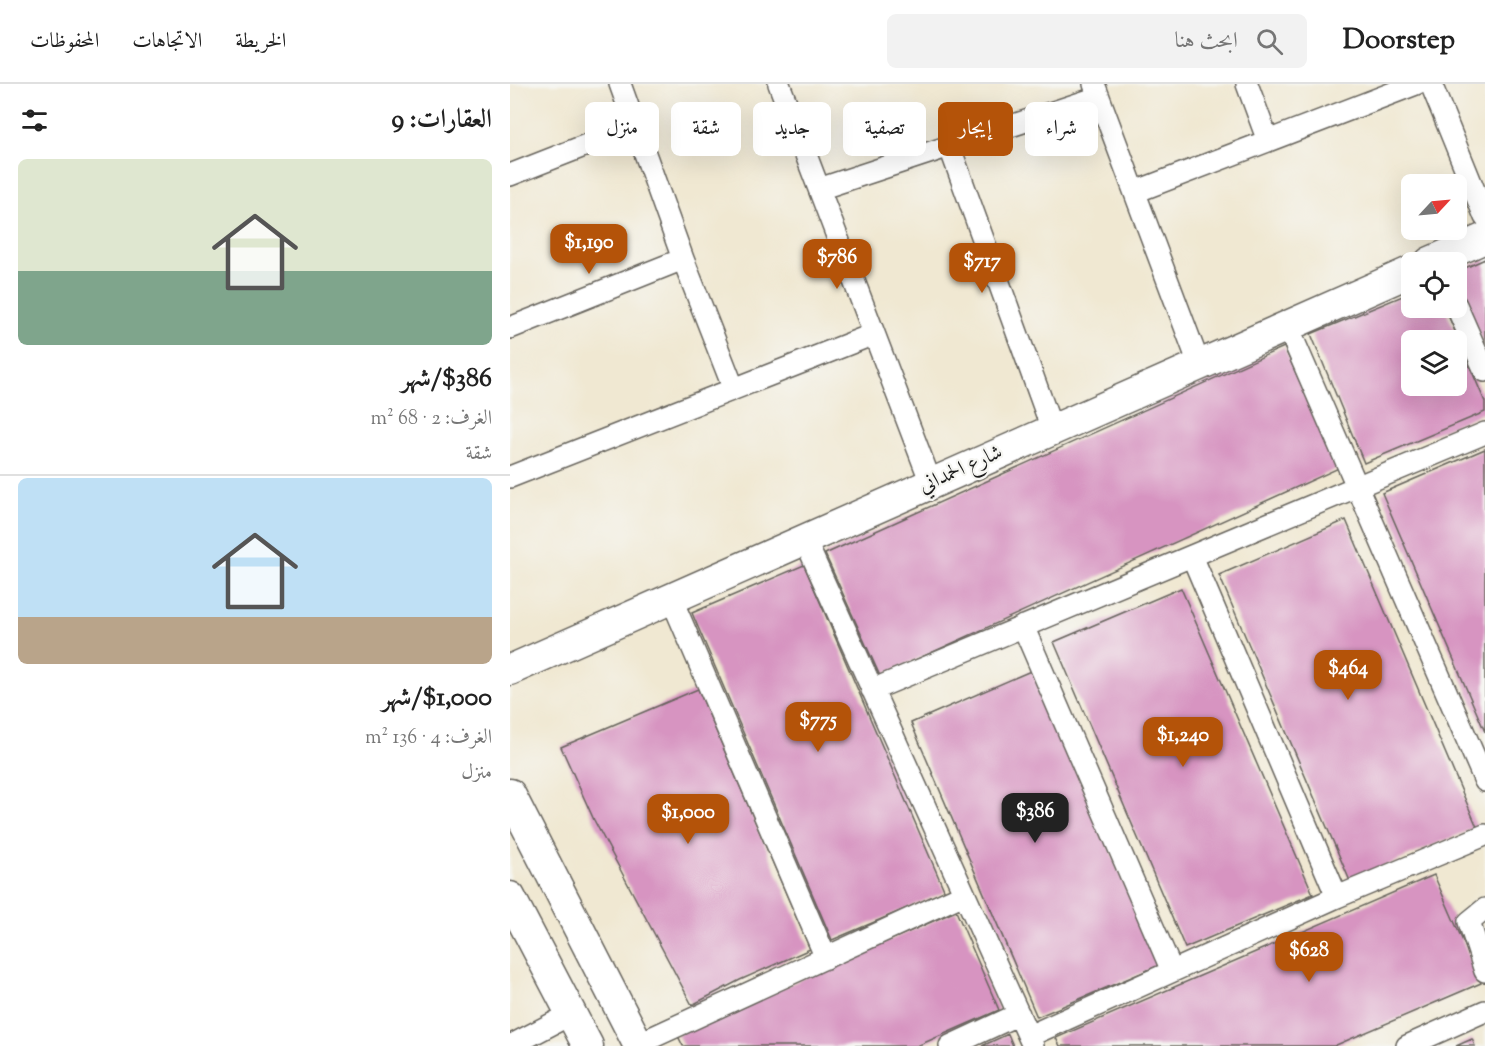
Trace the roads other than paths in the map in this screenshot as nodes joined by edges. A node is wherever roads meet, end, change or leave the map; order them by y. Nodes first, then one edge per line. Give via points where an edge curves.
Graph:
1 (621, 84) edge
2 (779, 84) edge
3 (1247, 84) edge
4 (1416, 84) edge
5 (1431, 84) edge
6 (1097, 91) edge
7 (627, 102) edge
8 (1013, 122) edge
9 (1268, 141) junction
10 (585, 146) edge
11 (938, 149) edge
12 (646, 156) edge
13 (953, 156) edge
14 (510, 175) edge
15 (819, 189) junction
16 (1135, 192) junction
17 (1485, 217) edge
18 (1485, 238) edge
19 (1455, 252) edge
20 (683, 259) junction
21 (1401, 276) edge
22 (1462, 318) edge
23 (1287, 325) junction
24 (510, 328) edge
25 (874, 334) junction
26 (1199, 364) junction
27 (1485, 371) edge
28 (734, 387) junction
29 (1052, 429) junction
30 (1485, 433) edge
31 (510, 477) edge
32 (931, 483) junction
33 (1357, 486) junction
34 (805, 540) junction
35 (1192, 556) junction
36 (672, 600) junction
37 (1023, 626) junction
38 (510, 670) edge
39 (872, 690) junction
40 (1485, 781) edge
41 (510, 794) edge
42 (1485, 836) edge
43 (964, 894) junction
44 (510, 897) edge
45 (1337, 897) junction
46 (1485, 909) edge
47 (826, 958) junction
48 (1172, 971) junction
49 (1485, 971) edge
50 (1485, 1011) edge
51 (571, 1014) junction
52 (1019, 1014) junction
53 (1031, 1041) edge
54 (639, 1045) edge
55 (510, 1046) edge
56 (588, 1046) edge
57 (950, 1046) edge
58 (1407, 1046) edge

1 - 7 street
2 - 15 street
3 - 9 street
4 - 9 street
5 - 17 street
6 - 8 street
6 - 16 street
9 - 16 street
10 - 14 street
11 - 15 street
12 - 20 street
13 - 29 street
15 - 25 street
16 - 26 street
18 - 19 street, شارع الحمداني
20 - 24 street
20 - 28 street
21 - 23 street, شارع الحمداني
22 - 27 street
23 - 26 street, شارع الحمداني
23 - 33 street
25 - 28 street
25 - 32 street
26 - 29 street, شارع الحمداني
28 - 31 street
29 - 32 street, شارع الحمداني
30 - 33 street
32 - 34 street, شارع الحمداني
33 - 35 street
33 - 40 street
34 - 36 street, شارع الحمداني
34 - 39 street
35 - 37 street
35 - 45 street
36 - 38 street, شارع الحمداني
36 - 47 street
37 - 39 street
37 - 48 street
39 - 43 street
41 - 54 street
42 - 45 street
43 - 47 street
43 - 52 street
44 - 51 street
45 - 48 street
46 - 49 street via 1469,922
47 - 54 street
48 - 53 street
50 - 58 street
51 - 55 street
51 - 56 street
52 - 53 street
52 - 57 street

